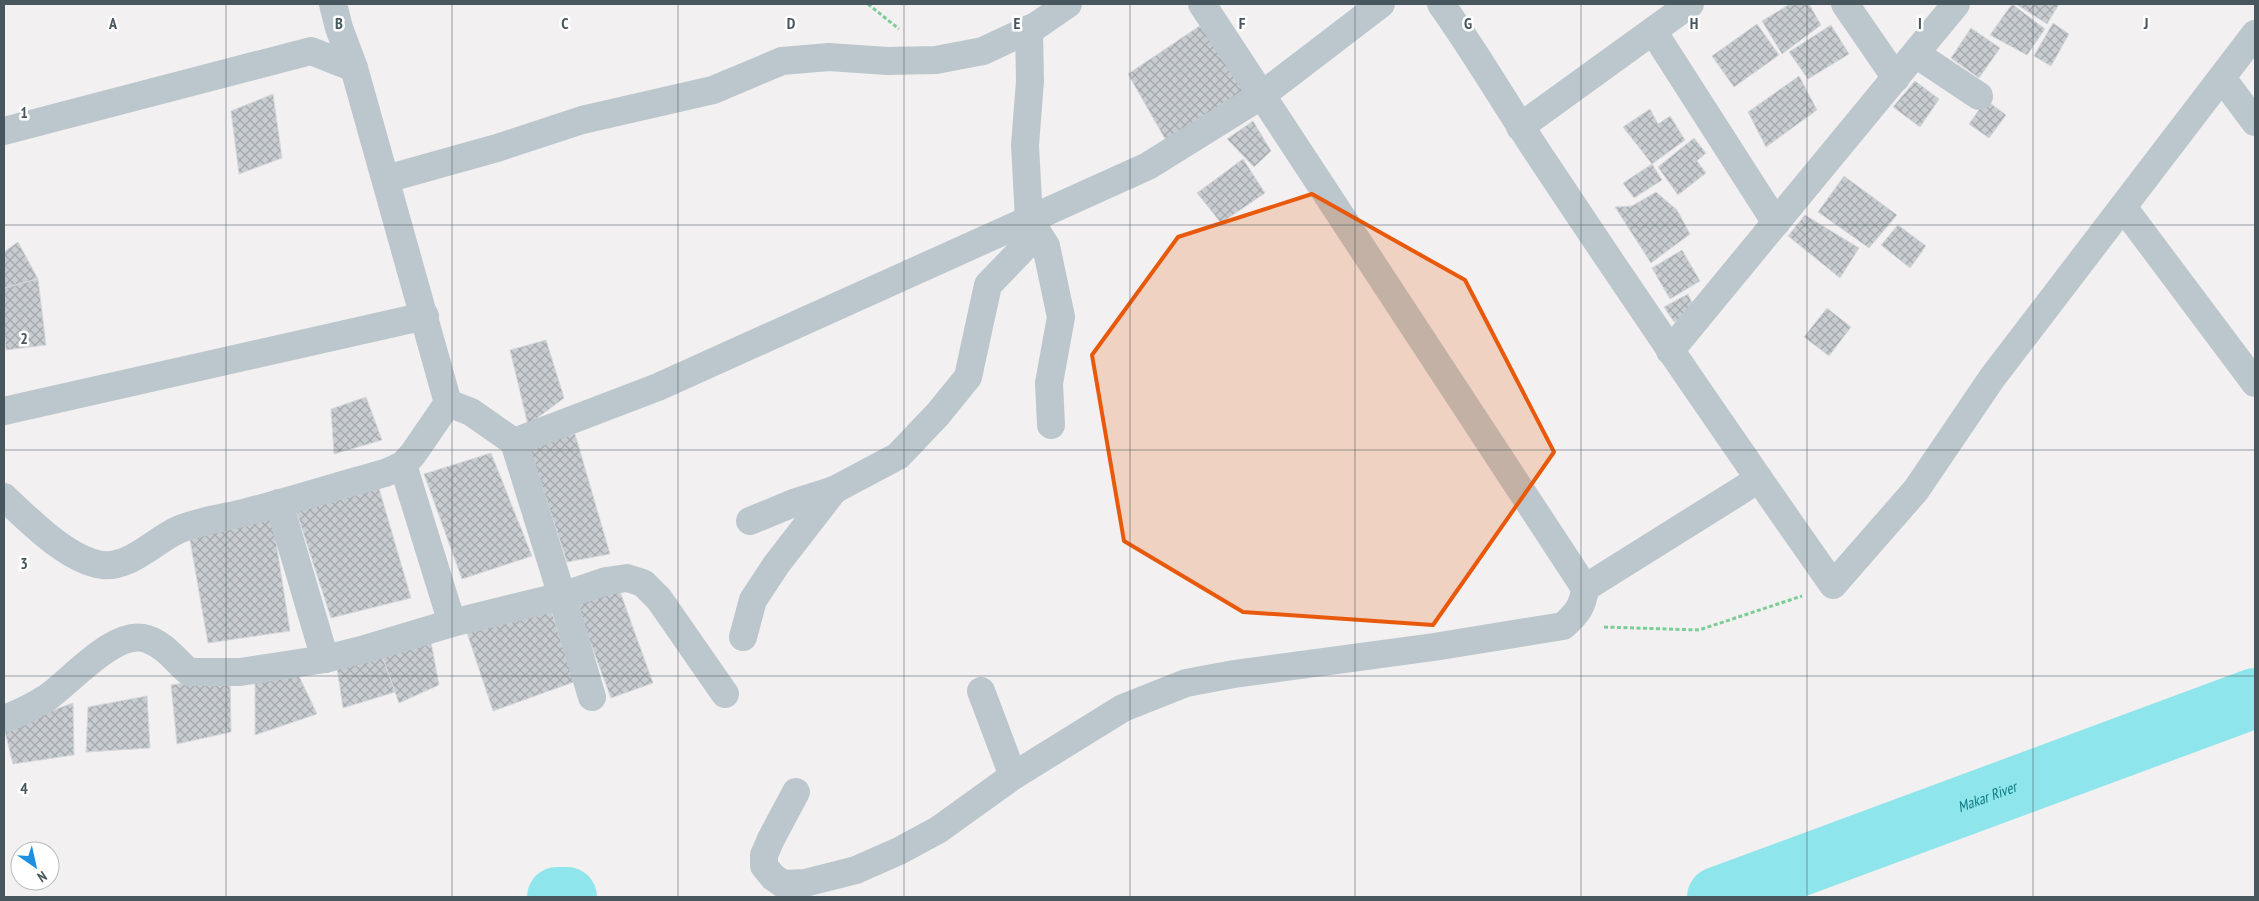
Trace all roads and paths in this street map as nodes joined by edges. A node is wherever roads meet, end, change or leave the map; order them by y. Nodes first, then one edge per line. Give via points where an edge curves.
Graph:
1 (1068, 4) edge
2 (1202, 4) edge
3 (1380, 4) edge
4 (1441, 4) edge
5 (1690, 4) edge
6 (1845, 4) edge
7 (1956, 4) edge
8 (336, 16) edge
9 (1029, 30) junction
10 (1653, 31) junction
11 (2255, 34) edge
12 (311, 51) junction
13 (1916, 54) junction
14 (354, 68) junction
15 (1896, 78) junction
16 (2222, 78) junction
17 (1262, 95) junction
18 (1979, 96) dead end
19 (2255, 122) edge
20 (1520, 127) junction
21 (4, 131) edge
22 (386, 179) junction
23 (2123, 206) junction
24 (1776, 223) junction
25 (1034, 226) junction
26 (425, 316) junction
27 (1670, 351) junction
28 (2255, 383) edge
29 (448, 403) junction
30 (4, 411) edge
31 (1051, 425) dead end
32 (514, 442) junction
33 (403, 465) junction
34 (1759, 479) junction
35 (834, 490) junction
36 (4, 497) edge
37 (279, 503) junction
38 (750, 521) dead end
39 (1834, 585) junction
40 (1585, 588) junction
41 (562, 596) junction
42 (452, 623) junction
43 (1563, 626) junction
44 (743, 638) dead end
45 (325, 659) junction
46 (982, 691) dead end
47 (725, 694) dead end
48 (592, 697) dead end
49 (4, 719) edge
50 (1013, 776) junction
51 (796, 792) dead end

1 - 9 street
2 - 17 street
3 - 17 street
4 - 20 street
5 - 10 street
6 - 15 street
7 - 13 street
8 - 12 street
8 - 14 street
9 - 22 street via 983,51 936,60 829,57 782,61 713,90 582,120
9 - 25 street via 1030,81 1025,145
10 - 20 street
10 - 24 street
11 - 16 street
12 - 14 street
12 - 21 street
13 - 15 street
13 - 18 street
14 - 22 street
15 - 24 street
16 - 19 street
16 - 23 street
17 - 25 street via 1148,166
17 - 40 street
20 - 27 street
22 - 26 street
23 - 28 street
23 - 39 street via 1992,378 1916,490
24 - 27 street
25 - 31 street via 1046,246 1061,317 1049,383
25 - 32 street via 658,387
25 - 35 street via 988,286 968,376 956,392 898,456
26 - 29 street
26 - 30 street
27 - 34 street
29 - 32 street via 471,412
29 - 33 street
32 - 41 street
33 - 37 street
33 - 42 street
34 - 39 street
34 - 40 street
35 - 38 street
35 - 44 street via 753,600
36 - 37 street via 76,556 103,565 119,563 191,525
37 - 45 street
39 - 43 path via 1699,630
40 - 43 street via 1584,603 1576,616
41 - 42 street
41 - 47 street via 606,581 627,578 643,583 659,599
41 - 48 street
42 - 45 street
43 - 50 street via 1186,683 1123,708
45 - 49 street via 240,672 201,674 189,672 161,646 146,638 128,639 110,647 48,696
46 - 50 street
50 - 51 street via 938,830 899,851 856,870 784,884 773,878 764,866 764,855

